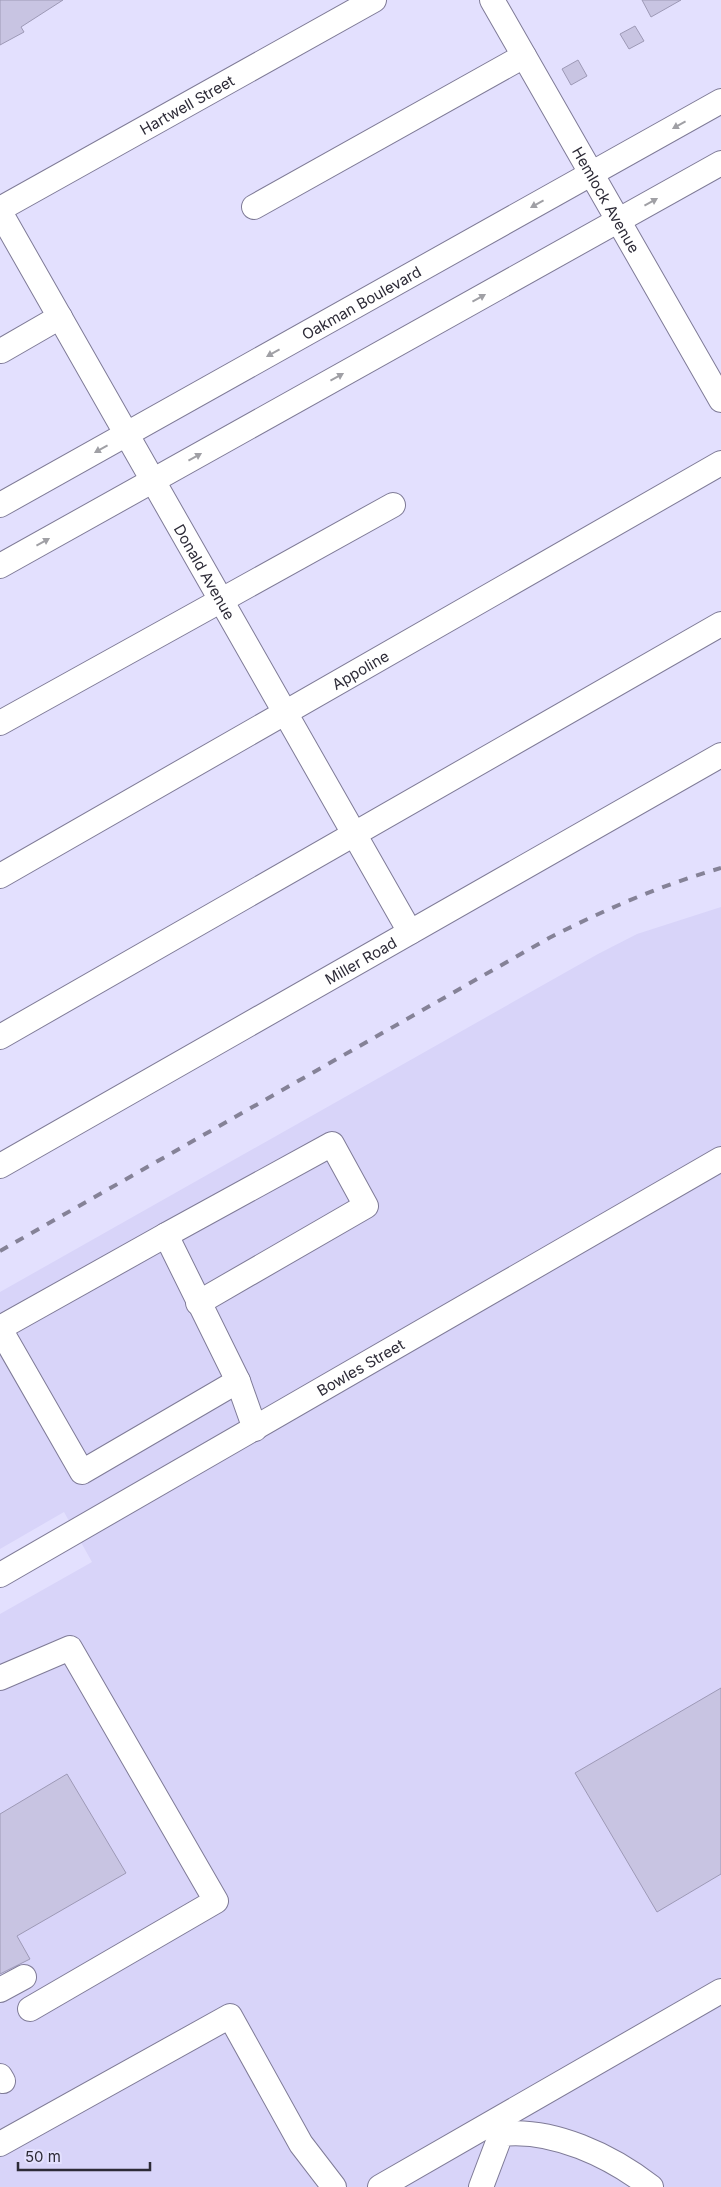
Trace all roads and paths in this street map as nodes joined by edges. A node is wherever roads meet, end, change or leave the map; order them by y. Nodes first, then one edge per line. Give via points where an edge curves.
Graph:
1 (374, 0) edge
2 (492, 0) edge
3 (524, 56) junction
4 (721, 101) edge
5 (721, 163) edge
6 (592, 174) junction
7 (254, 207) dead end
8 (0, 210) edge
9 (618, 220) junction
10 (60, 318) junction
11 (2, 351) dead end
12 (721, 400) edge
13 (127, 434) junction
14 (721, 463) edge
15 (153, 480) junction
16 (0, 505) edge
17 (393, 505) dead end
18 (0, 566) edge
19 (222, 602) junction
20 (721, 624) edge
21 (284, 713) junction
22 (0, 723) edge
23 (721, 755) edge
24 (354, 834) junction
25 (0, 876) edge
26 (410, 932) junction
27 (0, 1037) edge
28 (721, 1159) edge
29 (0, 1166) edge
30 (166, 1235) junction
31 (198, 1302) junction
32 (0, 1329) edge
33 (238, 1381) junction
34 (255, 1429) junction
35 (0, 1575) edge
36 (0, 1678) edge
37 (24, 1977) dead end
38 (0, 1990) edge
39 (721, 1991) edge
40 (30, 2009) dead end
41 (496, 2129) junction
42 (0, 2144) edge
43 (334, 2187) edge
44 (380, 2187) edge
45 (481, 2187) edge
46 (651, 2187) edge

1 - 8 street, Hartwell Street
2 - 3 street, Hemlock Avenue
3 - 6 street, Hemlock Avenue
3 - 7 street
4 -> 6 street, Oakman Boulevard
9 -> 5 street
6 - 9 street, Hemlock Avenue
6 -> 13 street, Oakman Boulevard
8 - 10 street, Donald Avenue
9 - 12 street, Hemlock Avenue
15 -> 9 street
10 - 11 street
10 - 13 street, Donald Avenue
13 - 15 street, Donald Avenue
13 -> 16 street, Oakman Boulevard
14 - 21 street, Appoline
18 -> 15 street
15 - 19 street, Donald Avenue
17 - 19 street
19 - 21 street, Donald Avenue
19 - 22 street
20 - 24 street
21 - 24 street, Donald Avenue
21 - 25 street, Appoline
23 - 26 street, Miller Road
24 - 26 street, Donald Avenue
24 - 27 street
26 - 29 street, Miller Road
28 - 34 street, Bowles Street
30 - 31 street
30 - 31 street via 332,1144 366,1206
30 - 32 street
31 - 33 street
32 - 33 street via 82,1472
33 - 34 street
34 - 35 street, Bowles Street
36 - 40 street via 70,1648 216,1901
37 - 38 street
39 - 41 street
41 - 44 street
41 - 45 street
41 - 46 street via 572,2143 606,2158
42 - 43 street via 230,2016 301,2144

